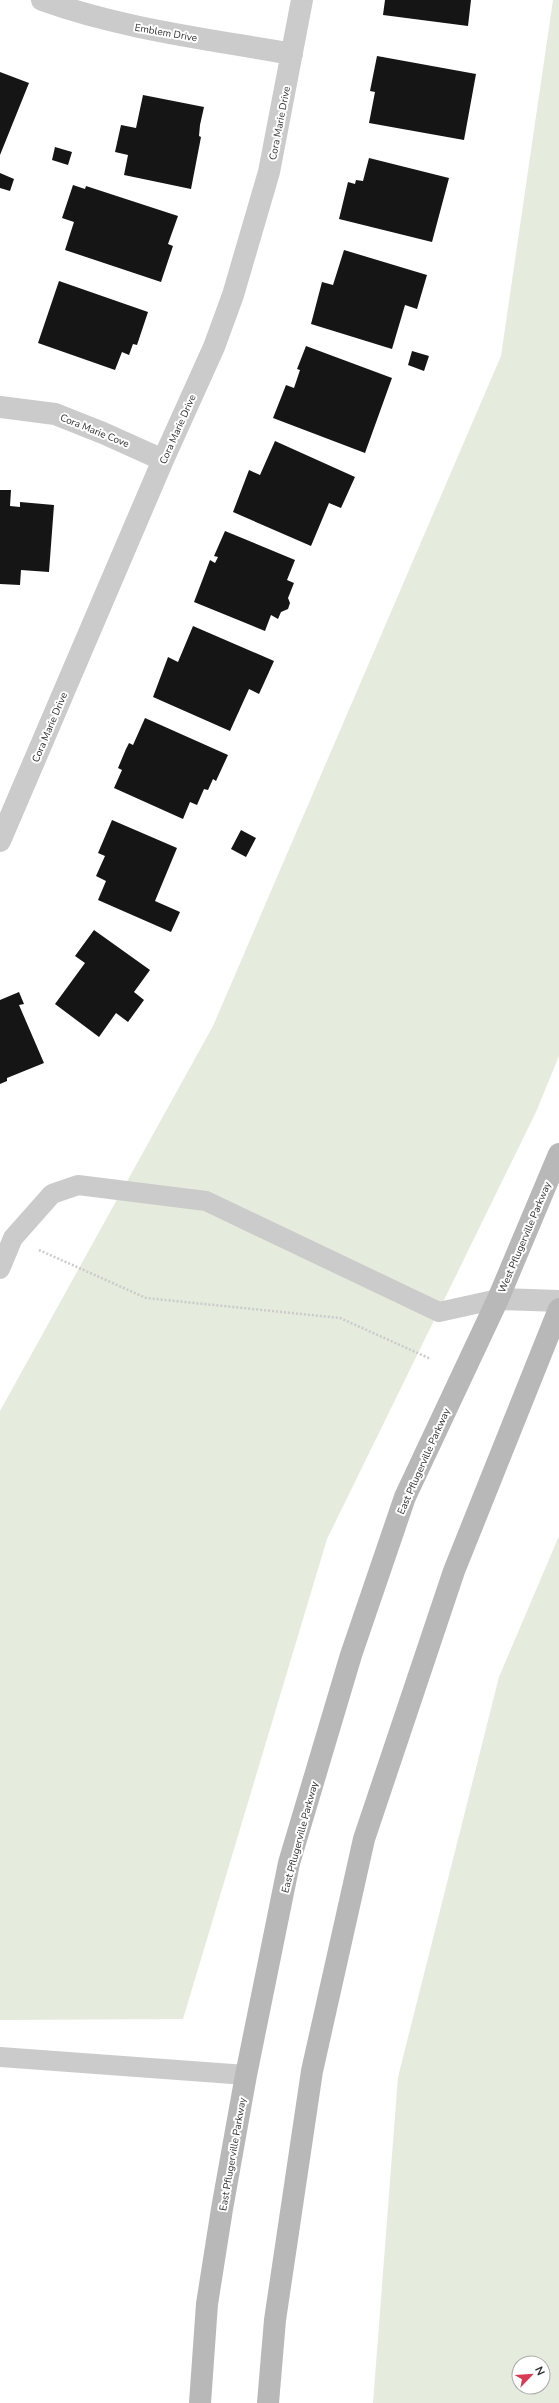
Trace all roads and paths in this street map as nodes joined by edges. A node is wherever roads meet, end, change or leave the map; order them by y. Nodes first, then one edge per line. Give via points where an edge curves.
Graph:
1 (42, 0) edge
2 (302, 0) edge
3 (292, 54) junction
4 (0, 407) edge
5 (163, 460) junction
6 (0, 841) edge
7 (559, 1154) edge
8 (36, 1249) dead end
9 (0, 1269) edge
10 (498, 1298) junction
11 (559, 1301) edge
12 (559, 1309) edge
13 (431, 1360) dead end
14 (0, 2057) edge
15 (246, 2075) junction
16 (200, 2403) edge
17 (268, 2403) edge

1 - 3 street, Emblem Drive via 136,26
2 - 3 street, Cora Marie Drive
3 - 5 street, Cora Marie Drive via 269,172 233,295 214,347
4 - 5 street, Cora Marie Cove via 55,414
5 - 6 street, Cora Marie Drive
7 - 10 main road, West Pflugerville Parkway
8 - 13 path via 146,1298 340,1318
9 - 10 lane via 13,1238 52,1194 78,1184 206,1201 438,1312
10 - 11 street
10 - 15 main road, East Pflugerville Parkway via 405,1497 351,1655 290,1863
12 - 17 main road via 454,1571 364,1839 312,2071 275,2320
14 - 15 lane
15 - 16 main road, East Pflugerville Parkway via 207,2304

